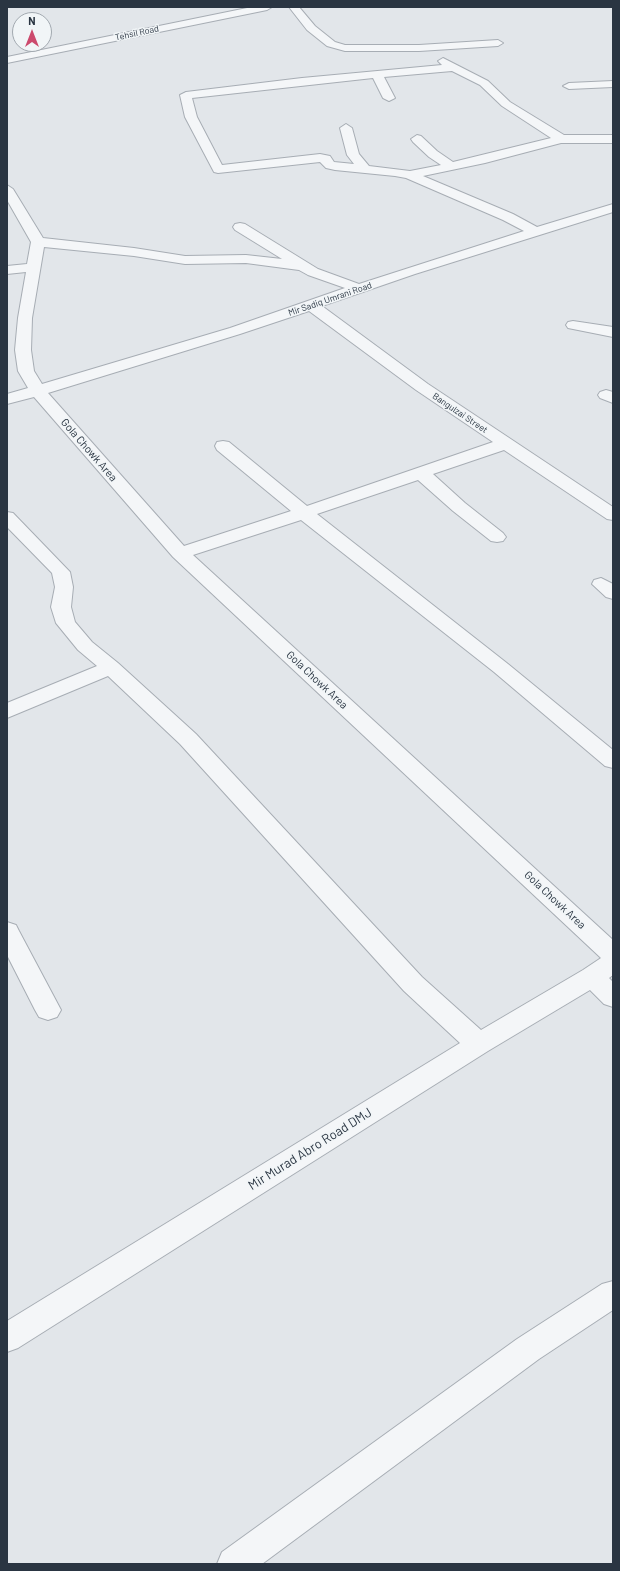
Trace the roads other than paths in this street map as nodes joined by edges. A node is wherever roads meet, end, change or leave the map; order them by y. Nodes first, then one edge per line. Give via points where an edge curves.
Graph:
1 (267, 7) edge
2 (294, 7) edge
3 (240, 9) edge
4 (498, 43) dead end
5 (419, 48) junction
6 (7, 60) edge
7 (455, 67) junction
8 (377, 74) junction
9 (613, 84) edge
10 (569, 86) dead end
11 (389, 98) dead end
12 (346, 128) dead end
13 (417, 139) dead end
14 (561, 139) junction
15 (613, 139) edge
16 (451, 166) junction
17 (365, 168) junction
18 (410, 175) junction
19 (7, 189) edge
20 (613, 208) edge
21 (240, 227) dead end
22 (535, 232) junction
23 (38, 242) junction
24 (304, 266) junction
25 (34, 267) junction
26 (7, 270) edge
27 (361, 289) junction
28 (310, 305) junction
29 (573, 325) dead end
30 (613, 332) edge
31 (42, 389) junction
32 (7, 391) edge
33 (7, 399) edge
34 (505, 444) junction
35 (223, 446) dead end
36 (421, 473) junction
37 (304, 513) junction
38 (613, 515) edge
39 (7, 517) edge
40 (497, 537) dead end
41 (180, 553) junction
42 (111, 667) junction
43 (13, 703) edge
44 (613, 760) edge
45 (7, 931) edge
46 (613, 954) edge
47 (613, 962) edge
48 (592, 977) junction
49 (613, 997) edge
50 (48, 1010) dead end
51 (479, 1044) junction
52 (613, 1294) edge
53 (7, 1338) edge
54 (234, 1564) edge

1 - 3 street, Tehsil Road
2 - 5 street via 311,28 331,44 363,49
3 - 6 street, Tehsil Road
4 - 5 street
5 - 7 street
7 - 8 street
7 - 14 street via 484,83 506,104
8 - 11 street
8 - 17 street via 186,95 191,116 218,169 320,158 326,159 330,165
9 - 10 street
12 - 17 street via 353,154
13 - 16 street
14 - 15 street
14 - 16 street
16 - 18 street
17 - 18 street
18 - 22 street via 508,217
19 - 23 street
20 - 22 street, Mir Sadiq Umrani Road
21 - 24 street
22 - 27 street, Mir Sadiq Umrani Road
23 - 24 street via 185,260 246,259
23 - 25 street, Gola Chowk Area
24 - 27 street via 328,279
25 - 26 street
25 - 31 street, Gola Chowk Area via 25,318 23,350 26,371
27 - 28 street, Mir Sadiq Umrani Road
28 - 31 street, Mir Sadiq Umrani Road via 236,331
28 - 34 street, Bangulzai Street
29 - 30 street
31 - 32 street
31 - 33 street
31 - 41 street, Gola Chowk Area
34 - 36 street
34 - 38 street, Bangulzai Street
35 - 37 street
36 - 37 street
36 - 40 street
37 - 41 street
37 - 44 street
39 - 42 street via 61,572 64,587 61,607 66,623 85,646
41 - 46 street, Gola Chowk Area
42 - 43 street
42 - 51 street via 188,740 413,984
45 - 50 street
47 - 48 street, Mir Murad Abro Road DMJ
48 - 49 street
48 - 51 street, Mir Murad Abro Road DMJ
51 - 53 street, Mir Murad Abro Road DMJ
52 - 54 street via 528,1349

